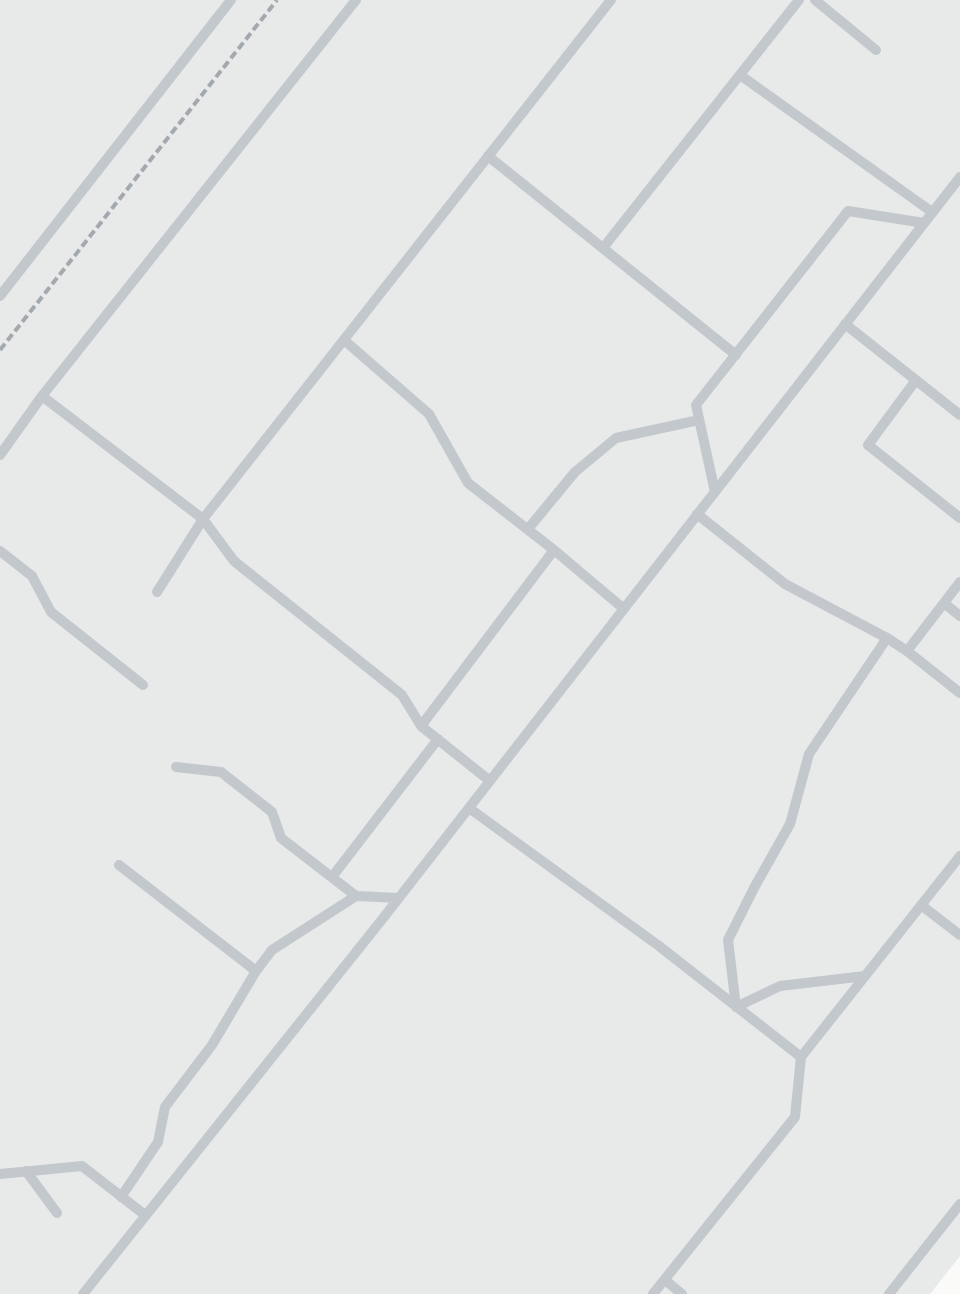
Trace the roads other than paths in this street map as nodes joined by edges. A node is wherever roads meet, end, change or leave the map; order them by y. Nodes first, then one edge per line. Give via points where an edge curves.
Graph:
1 (231, 0) edge
2 (356, 0) edge
3 (611, 0) edge
4 (799, 0) edge
5 (815, 0) edge
6 (876, 50) dead end
7 (740, 75) junction
8 (488, 156) junction
9 (960, 176) edge
10 (932, 212) junction
11 (924, 223) junction
12 (603, 248) junction
13 (0, 296) edge
14 (845, 324) junction
15 (344, 340) junction
16 (736, 355) junction
17 (916, 380) junction
18 (42, 396) junction
19 (960, 415) edge
20 (699, 420) junction
21 (0, 455) edge
22 (715, 492) junction
23 (697, 514) junction
24 (960, 518) edge
25 (203, 519) junction
26 (528, 529) junction
27 (554, 550) junction
28 (0, 551) edge
29 (960, 582) edge
30 (157, 592) dead end
31 (944, 604) junction
32 (624, 609) junction
33 (960, 616) edge
34 (887, 638) junction
35 (908, 651) junction
36 (143, 685) dead end
37 (960, 693) edge
38 (421, 726) junction
39 (438, 740) junction
40 (176, 767) dead end
41 (490, 781) junction
42 (469, 808) junction
43 (960, 856) edge
44 (119, 865) dead end
45 (332, 877) junction
46 (356, 896) junction
47 (398, 898) junction
48 (921, 905) junction
49 (960, 935) edge
50 (256, 971) junction
51 (865, 976) junction
52 (736, 1007) junction
53 (801, 1057) junction
54 (26, 1171) junction
55 (0, 1174) edge
56 (121, 1197) junction
57 (960, 1204) edge
58 (57, 1213) dead end
59 (145, 1215) junction
60 (665, 1280) junction
61 (83, 1294) edge
62 (653, 1294) edge
63 (682, 1294) edge
64 (889, 1294) edge

1 - 13 lane
2 - 18 lane
3 - 8 lane
4 - 7 lane
5 - 6 lane
7 - 10 lane
7 - 12 lane
8 - 12 lane
8 - 15 lane
9 - 10 lane
10 - 11 lane
11 - 14 lane
11 - 16 lane via 848,211
12 - 16 lane
14 - 17 lane
14 - 22 lane
15 - 25 lane
15 - 26 lane via 429,414 468,483
16 - 20 lane via 696,405
17 - 19 lane
17 - 24 lane via 868,445
18 - 21 lane
18 - 25 lane
20 - 22 lane
20 - 26 lane via 616,438 574,472
22 - 23 lane
23 - 32 lane
23 - 34 lane via 785,584
25 - 30 lane
25 - 38 lane via 234,560 402,695
26 - 27 lane
27 - 32 lane
27 - 38 lane
28 - 36 lane via 32,576 51,612
29 - 31 lane
31 - 33 lane
31 - 35 lane
32 - 41 lane
34 - 35 lane
34 - 52 lane via 809,754 790,824 728,940
35 - 37 lane
38 - 39 lane
39 - 41 lane
39 - 45 lane
40 - 45 lane via 221,772 272,812 281,838
41 - 42 lane
42 - 47 lane
42 - 52 lane
43 - 48 lane
44 - 50 lane
45 - 46 lane
46 - 47 lane
46 - 50 lane via 272,950
47 - 59 lane
48 - 49 lane
48 - 51 lane
50 - 56 lane via 212,1045 165,1107 158,1142
51 - 52 lane via 780,986
51 - 53 lane
52 - 53 lane
53 - 60 lane via 796,1117
54 - 55 lane
54 - 56 lane via 82,1166
54 - 58 lane
56 - 59 lane
57 - 64 lane
59 - 61 lane
60 - 62 lane
60 - 63 lane

